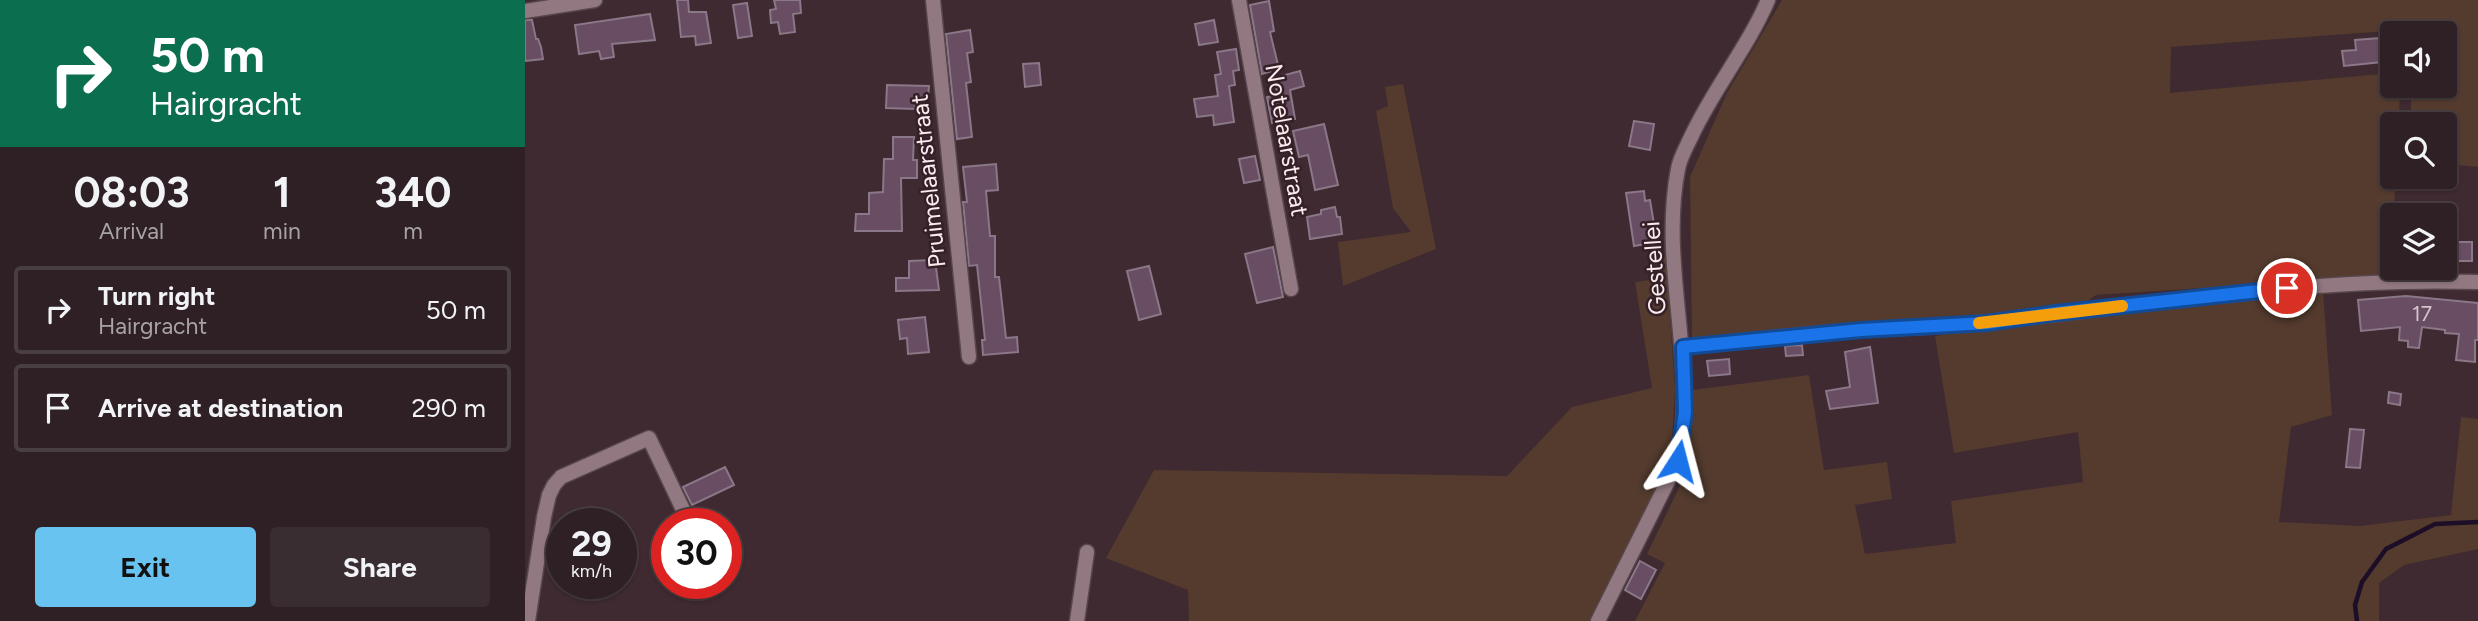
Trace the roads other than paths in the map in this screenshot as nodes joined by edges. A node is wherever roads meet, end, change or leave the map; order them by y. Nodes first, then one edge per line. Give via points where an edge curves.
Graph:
1 (595, 0) edge
2 (933, 0) edge
3 (1239, 0) edge
4 (1768, 0) edge
5 (525, 11) edge
6 (2478, 282) edge
7 (1291, 289) dead end
8 (1683, 347) junction
9 (969, 357) dead end
10 (682, 508) edge
11 (1087, 552) dead end
12 (528, 621) edge
13 (1077, 621) edge
14 (1598, 621) edge

1 - 5 street
2 - 9 street, Pruimelaarstraat
3 - 7 street, Notelaarstraat
4 - 8 street, Gestellei via 1678,165 1672,206 1673,248
6 - 8 street via 2410,280 2262,290 1987,323
8 - 14 street, Gestellei via 1685,412 1678,461
10 - 12 street via 649,438 561,477 549,495
11 - 13 street

